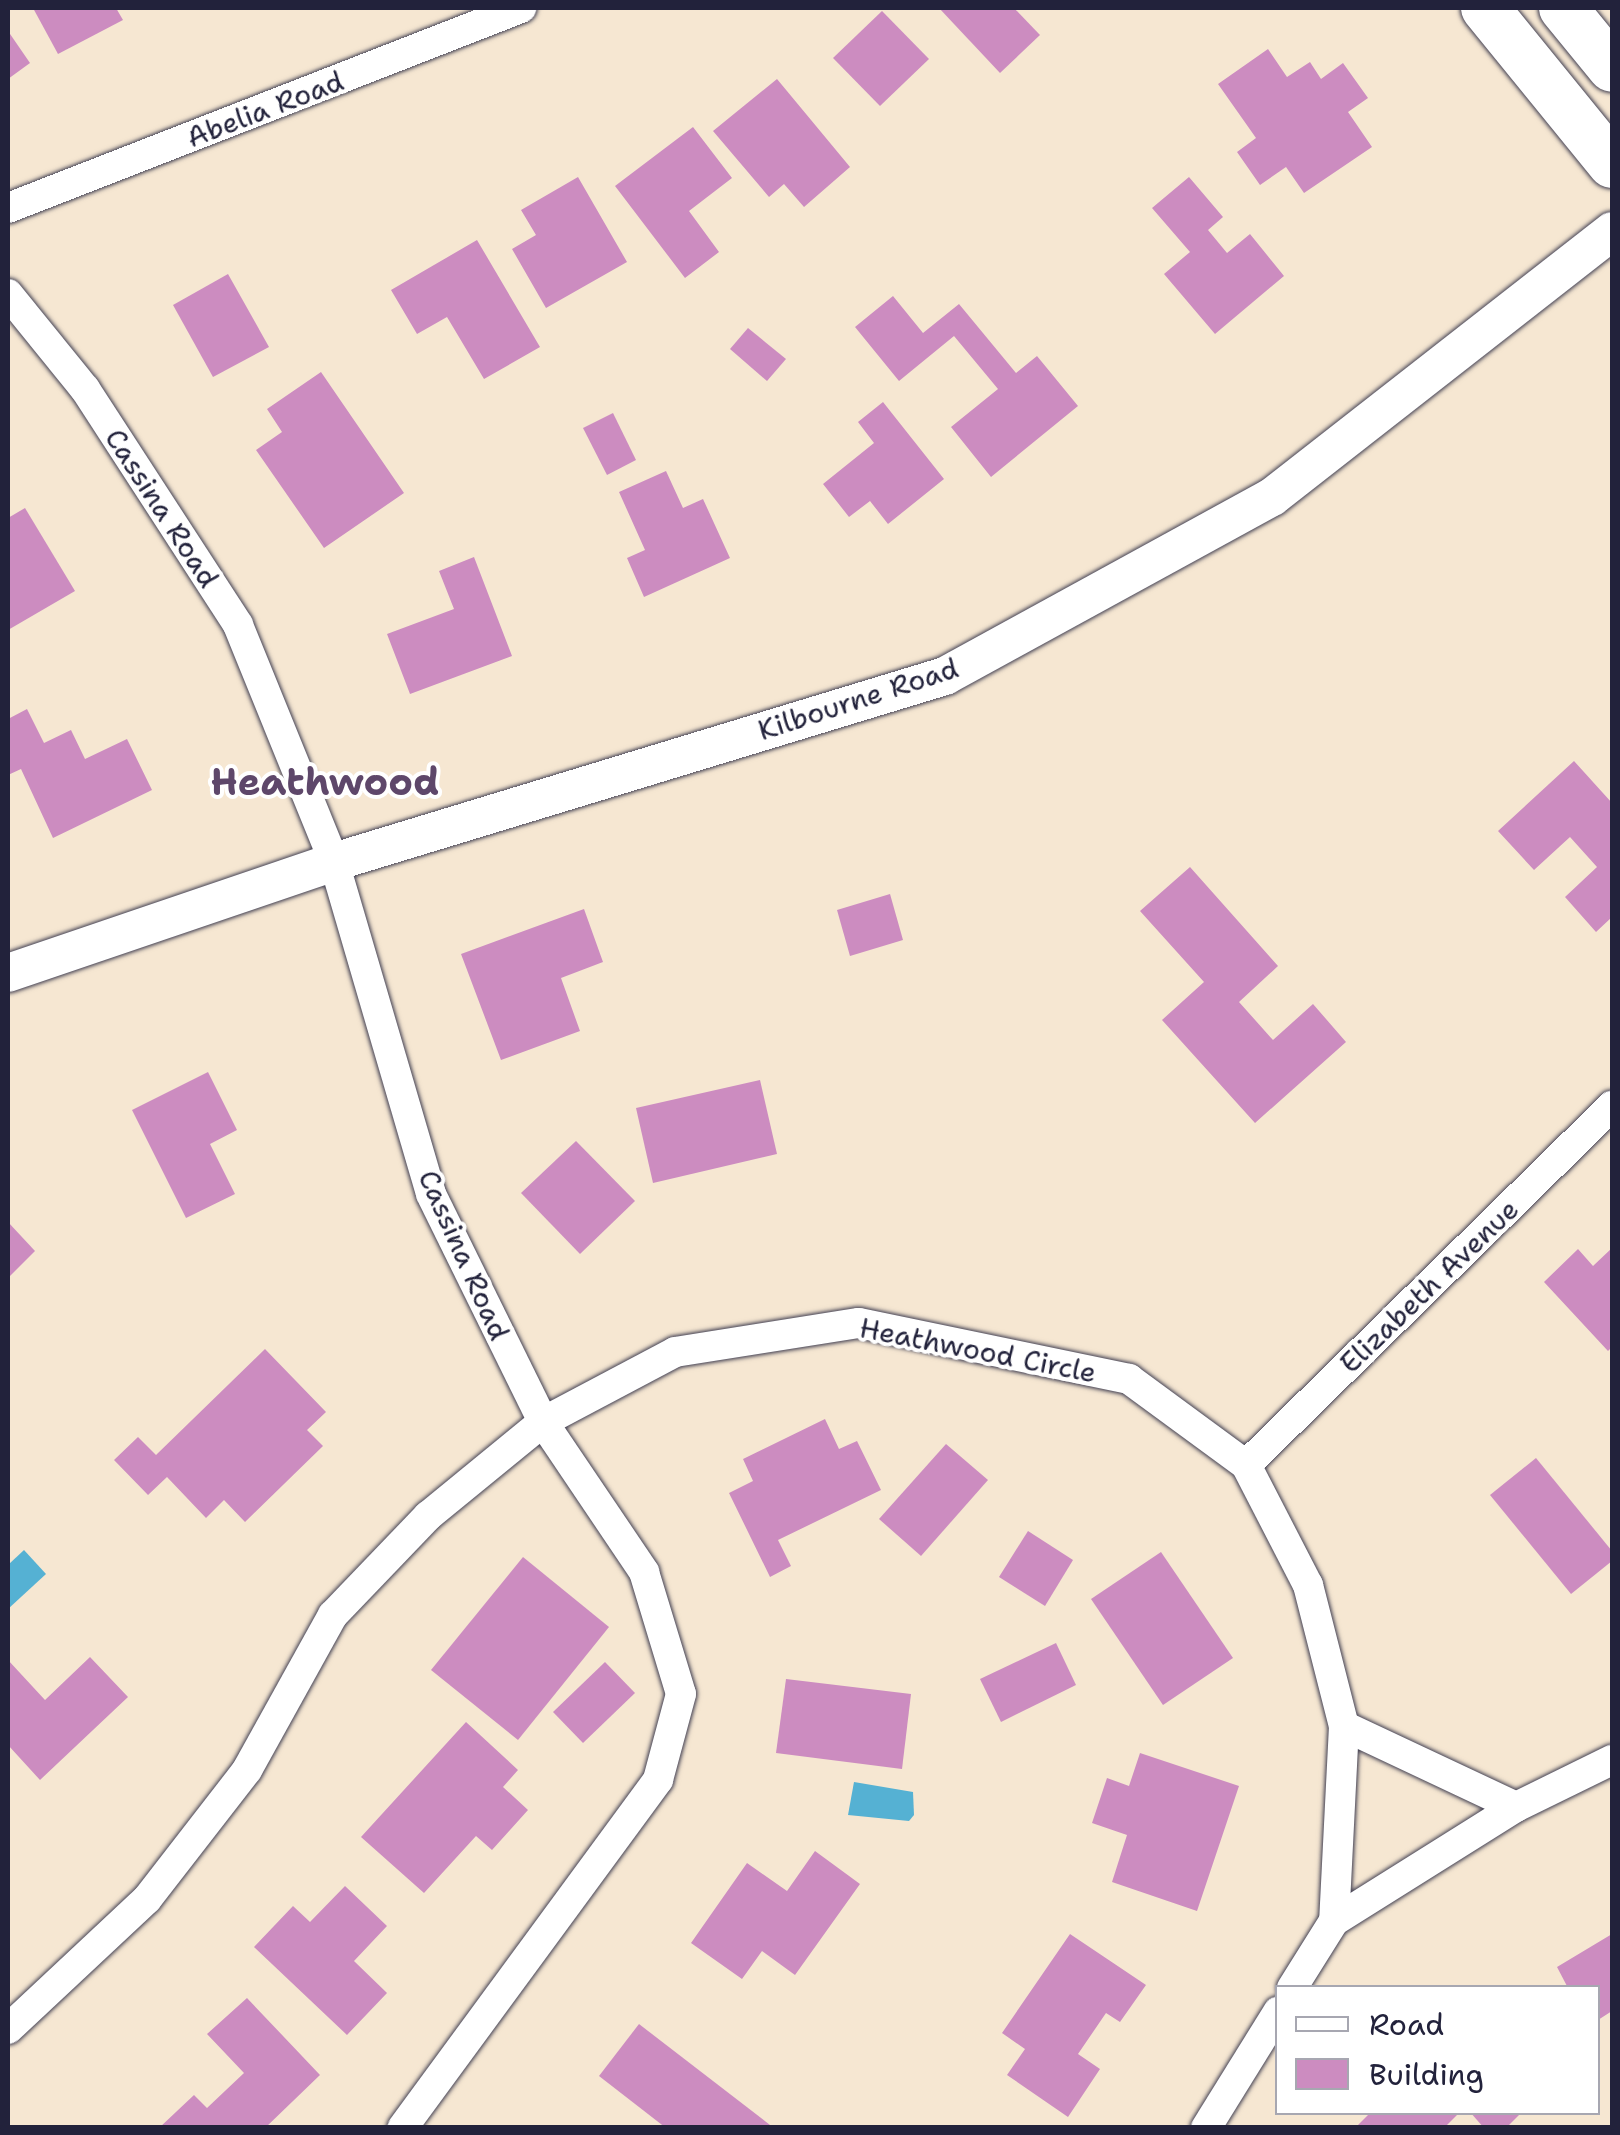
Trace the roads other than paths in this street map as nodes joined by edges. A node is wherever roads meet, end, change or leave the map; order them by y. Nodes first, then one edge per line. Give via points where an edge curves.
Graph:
1 (520, 8) edge
2 (1485, 8) edge
3 (1563, 8) edge
4 (1612, 68) edge
5 (1612, 164) edge
6 (8, 208) edge
7 (1612, 231) edge
8 (8, 294) edge
9 (334, 862) junction
10 (8, 974) edge
11 (1612, 1106) edge
12 (542, 1422) junction
13 (1246, 1466) junction
14 (1344, 1726) junction
15 (1612, 1760) edge
16 (1516, 1807) junction
17 (1334, 1920) junction
18 (1294, 1985) edge
19 (1275, 2017) edge
20 (8, 2029) edge
21 (402, 2128) edge
22 (1206, 2128) edge

1 - 6 street, Abelia Road
2 - 5 main road
3 - 4 main road
7 - 9 street, Kilbourne Road via 1272,496 946,676
8 - 9 street, Cassina Road via 86,389 238,625
9 - 10 street, Kilbourne Road
9 - 12 street, Cassina Road via 431,1194
11 - 13 street, Elizabeth Avenue
12 - 13 street, Heathwood Circle via 675,1352 859,1323 1129,1379
12 - 20 street, Heathwood Circle via 428,1516 334,1615 246,1770 147,1899
12 - 21 street, Cassina Road via 644,1572 681,1694 658,1780
13 - 14 street, Heathwood Circle via 1308,1585
14 - 16 street
14 - 17 street, Heathwood Circle
15 - 16 street
16 - 17 street
17 - 18 street, Heathwood Circle
19 - 22 street

